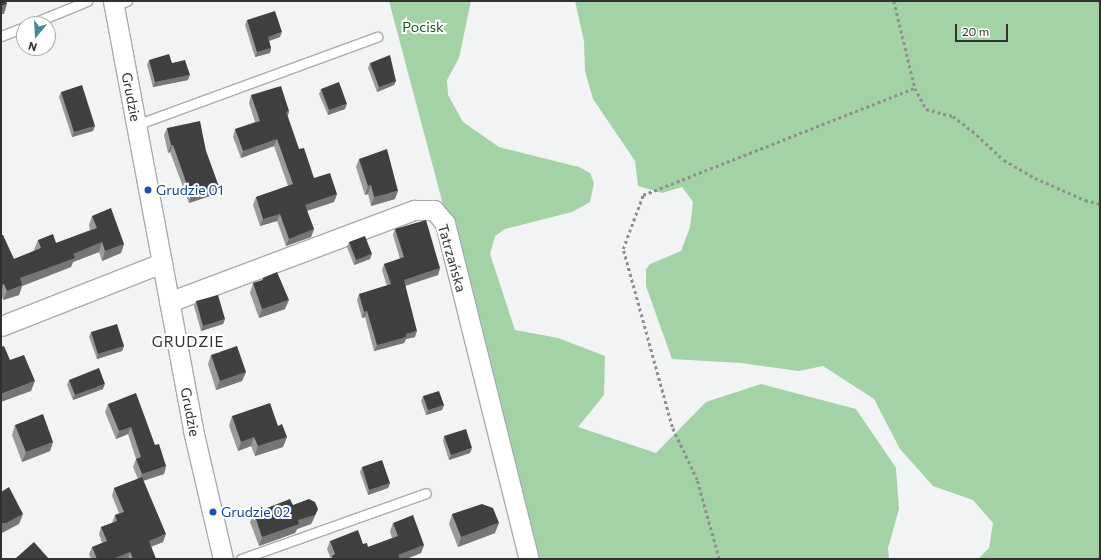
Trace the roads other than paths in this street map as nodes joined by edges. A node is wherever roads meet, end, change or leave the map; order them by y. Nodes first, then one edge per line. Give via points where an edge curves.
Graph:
1 (87, 1) edge
2 (118, 3) edge
3 (50, 16) edge
4 (16, 30) edge
5 (1, 36) edge
6 (377, 37) dead end
7 (136, 125) junction
8 (162, 263) junction
9 (169, 302) junction
10 (1, 326) edge
11 (426, 493) dead end
12 (223, 559) edge
13 (242, 559) edge
14 (529, 559) edge

1 - 3 lane
2 - 7 street, Grudzie
4 - 5 lane
6 - 7 lane
7 - 8 street, Grudzie
8 - 9 street, Grudzie
8 - 10 street
9 - 12 street, Grudzie via 193,430
9 - 14 street, Tatrzańska via 414,210 434,210 445,223
11 - 13 lane

